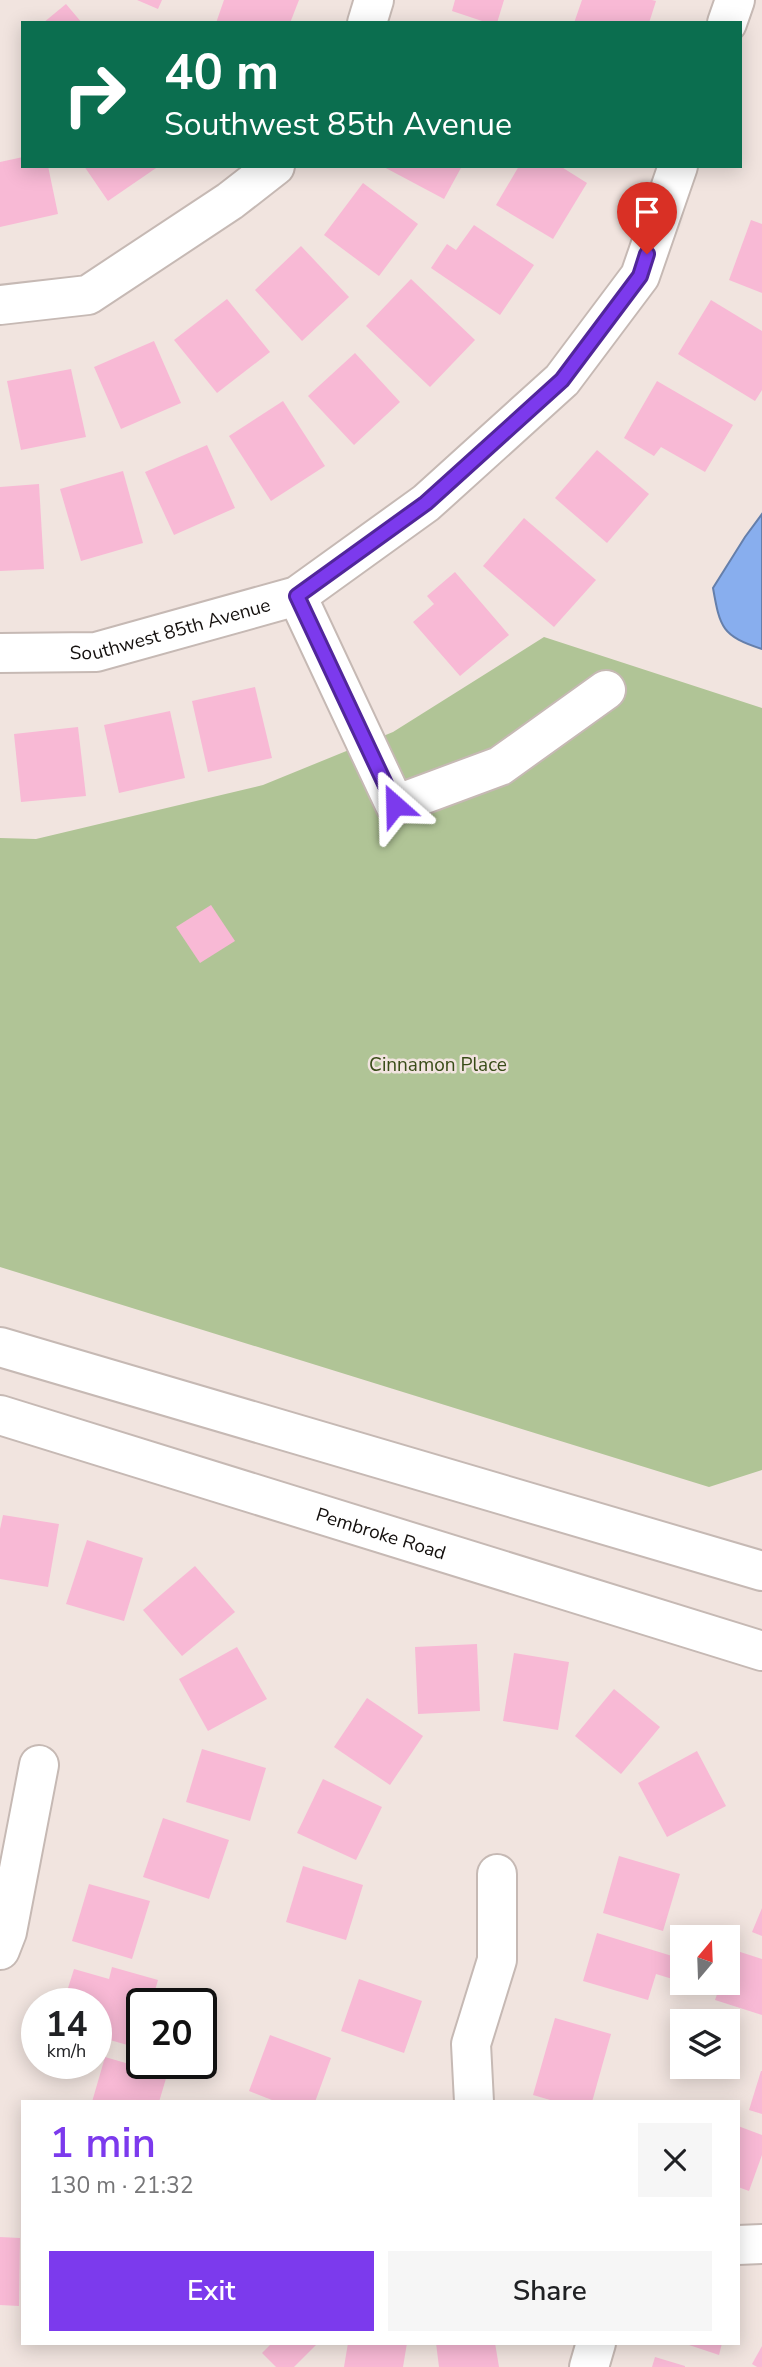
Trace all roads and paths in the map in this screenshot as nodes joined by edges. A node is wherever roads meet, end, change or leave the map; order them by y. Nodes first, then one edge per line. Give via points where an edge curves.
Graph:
1 (374, 0) edge
2 (735, 0) edge
3 (368, 21) edge
4 (728, 21) edge
5 (272, 168) edge
6 (677, 168) edge
7 (0, 305) edge
8 (297, 596) junction
9 (0, 653) edge
10 (606, 690) dead end
11 (0, 1347) edge
12 (0, 1415) edge
13 (762, 1571) edge
14 (762, 1651) edge
15 (39, 1765) dead end
16 (496, 1874) dead end
17 (0, 1950) edge
18 (474, 2100) edge
19 (762, 2244) edge
20 (740, 2245) edge
21 (595, 2345) edge
22 (589, 2367) edge

1 - 3 street
2 - 4 street
5 - 7 street via 88,295
6 - 8 street, Southwest 85th Avenue via 640,276 562,380 426,503
8 - 9 street, Southwest 85th Avenue via 96,652
8 - 10 street via 395,805 500,766
11 - 13 street
12 - 14 street, Pembroke Road
15 - 17 street
16 - 18 street via 497,1960 471,2044
19 - 20 street
21 - 22 street

